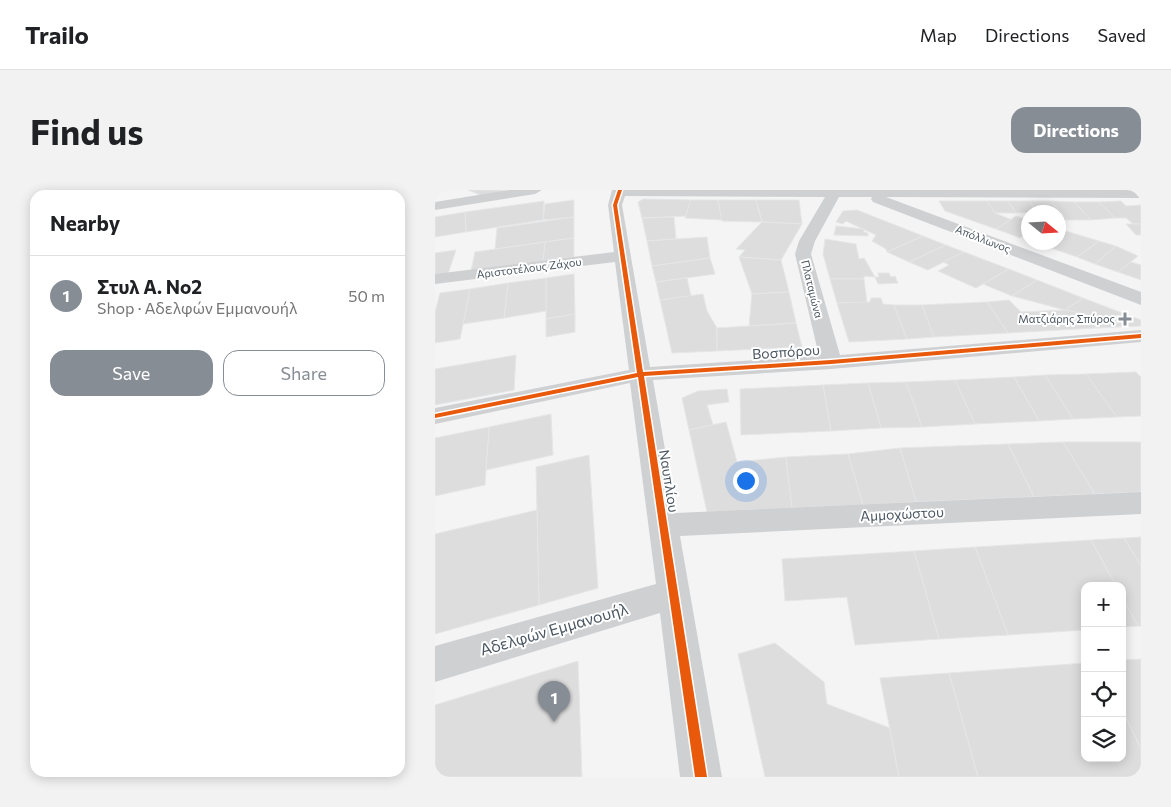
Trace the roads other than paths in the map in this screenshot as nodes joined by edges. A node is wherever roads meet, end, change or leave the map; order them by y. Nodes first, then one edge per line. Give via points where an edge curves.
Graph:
1 (535, 190) edge
2 (619, 191) edge
3 (857, 192) edge
4 (903, 192) edge
5 (834, 193) junction
6 (1138, 194) edge
7 (435, 206) edge
8 (622, 256) junction
9 (435, 280) edge
10 (1141, 299) edge
11 (1141, 336) edge
12 (831, 362) junction
13 (641, 374) junction
14 (435, 416) edge
15 (1141, 503) edge
16 (663, 525) junction
17 (673, 594) junction
18 (435, 664) edge
19 (701, 777) edge

1 - 7 street
2 - 5 street
2 - 8 street, Ναυπλίου via 615,205
3 - 4 street
3 - 5 street
3 - 10 street, Απόλλωνος
4 - 6 street
5 - 12 street, Πλαταμώνα via 803,254
8 - 9 street, Αριστοτέλους Ζάχου
8 - 13 street, Ναυπλίου
11 - 12 street, Βοσπόρου
12 - 13 street, Βοσπόρου
13 - 14 street, Βοσπόρου
13 - 16 street, Ναυπλίου
15 - 16 street, Αμμοχώστου
16 - 17 street, Ναυπλίου
17 - 18 street, Αδελφών Εμμανουήλ
17 - 19 street, Ναυπλίου

